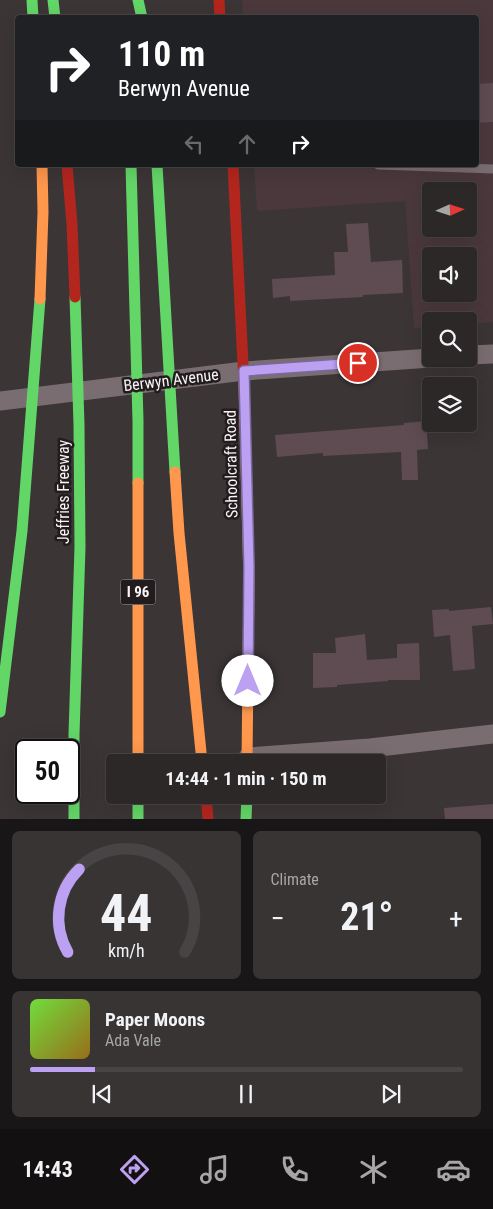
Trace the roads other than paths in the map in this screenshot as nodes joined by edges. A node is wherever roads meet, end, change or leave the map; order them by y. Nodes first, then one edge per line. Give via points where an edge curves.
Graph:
1 (32, 0) edge
2 (53, 0) edge
3 (138, 0) edge
4 (219, 0) edge
5 (33, 15) edge
6 (54, 15) edge
7 (141, 15) edge
8 (220, 15) edge
9 (42, 167) edge
10 (67, 167) edge
11 (131, 167) edge
12 (157, 167) edge
13 (233, 167) edge
14 (436, 167) edge
15 (493, 169) edge
16 (493, 354) edge
17 (477, 355) edge
18 (422, 359) edge
19 (244, 371) junction
20 (2, 400) edge
21 (0, 712) edge
22 (493, 734) edge
23 (138, 754) edge
24 (201, 754) edge
25 (248, 754) edge
26 (309, 754) edge
27 (138, 804) edge
28 (207, 804) edge
29 (247, 804) edge
30 (74, 819) edge
31 (138, 819) edge
32 (208, 819) edge
33 (246, 819) edge

1 - 5 main road
2 - 6 main road
3 - 7 main road
4 - 8 main road
9 - 21 main road via 38,332 22,531
10 - 30 main road, Jeffries Freeway via 79,434
11 - 23 main road, I 96 via 138,421
12 - 24 main road via 179,533
13 - 19 main road, Schoolcraft Road
14 - 15 lane
16 - 17 street
18 - 19 street, Berwyn Avenue
19 - 20 street, Berwyn Avenue
19 - 25 main road, Schoolcraft Road via 249,567
22 - 26 street
27 - 31 main road
28 - 32 main road
29 - 33 main road

